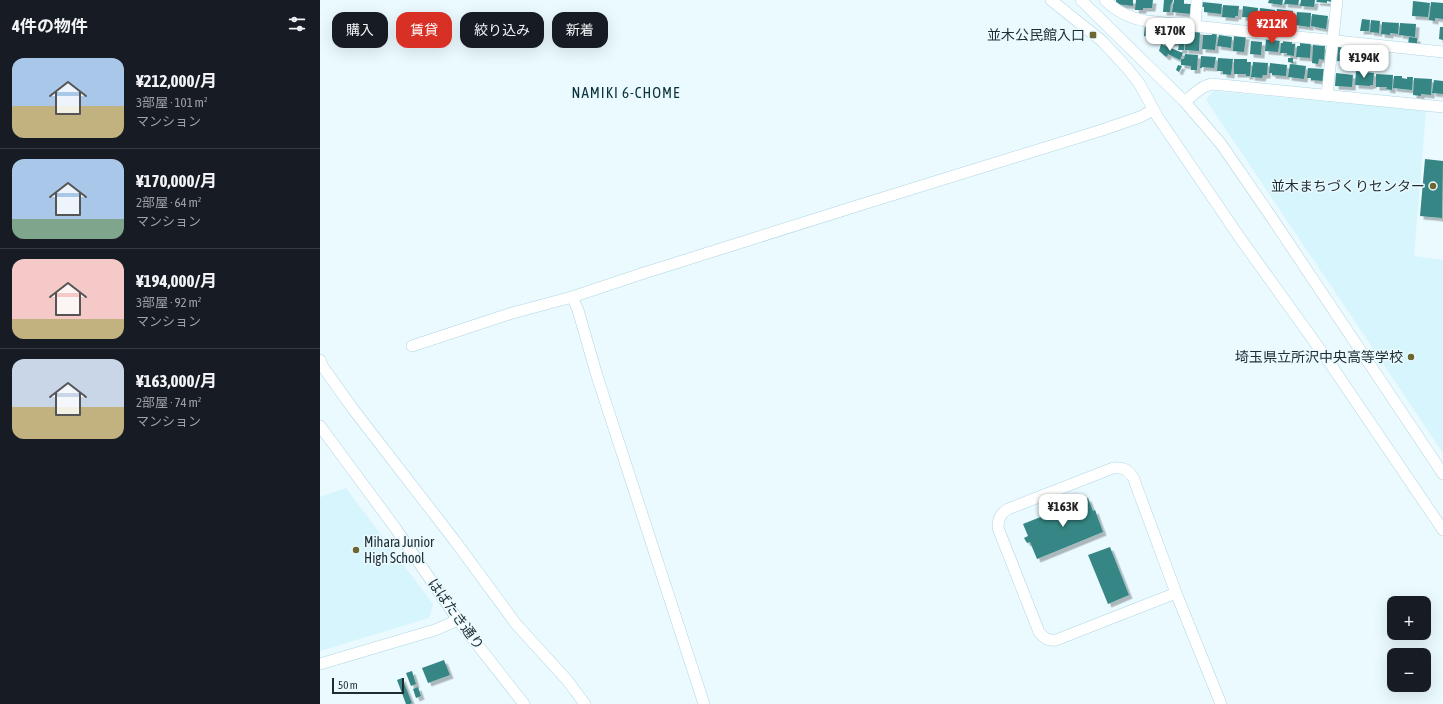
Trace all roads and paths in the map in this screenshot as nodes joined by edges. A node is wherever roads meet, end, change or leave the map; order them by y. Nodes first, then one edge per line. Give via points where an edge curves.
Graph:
1 (1051, 0) edge
2 (1081, 0) edge
3 (1105, 0) edge
4 (1197, 0) edge
5 (1337, 0) edge
6 (1195, 25) junction
7 (1333, 40) junction
8 (1443, 52) edge
9 (1328, 95) junction
10 (1186, 102) junction
11 (1443, 106) edge
12 (1153, 110) junction
13 (572, 297) junction
14 (412, 346) dead end
15 (320, 360) edge
16 (320, 426) edge
17 (1443, 474) edge
18 (1443, 530) edge
19 (1176, 593) junction
20 (458, 620) junction
21 (320, 664) edge
22 (524, 704) edge
23 (585, 704) edge
24 (704, 704) edge
25 (1221, 704) edge

1 - 12 street via 1102,41 1126,66 1139,83
2 - 10 street
3 - 6 street via 1119,12 1135,19
4 - 6 street
5 - 7 street
6 - 7 street
7 - 8 street
7 - 9 street
9 - 10 street via 1212,84 1201,89
9 - 11 street
10 - 17 street via 1244,176
12 - 13 street via 1099,131
12 - 18 street
13 - 14 street
13 - 24 street
15 - 23 street via 353,409 516,624 567,680
16 - 20 street, はばたき通り via 396,528
19 - 19 street via 1056,640 1044,638 1039,632 998,528 1001,513 1113,468 1121,467 1128,470 1133,477
19 - 25 street
20 - 21 street via 435,630
20 - 22 street, はばたき通り

